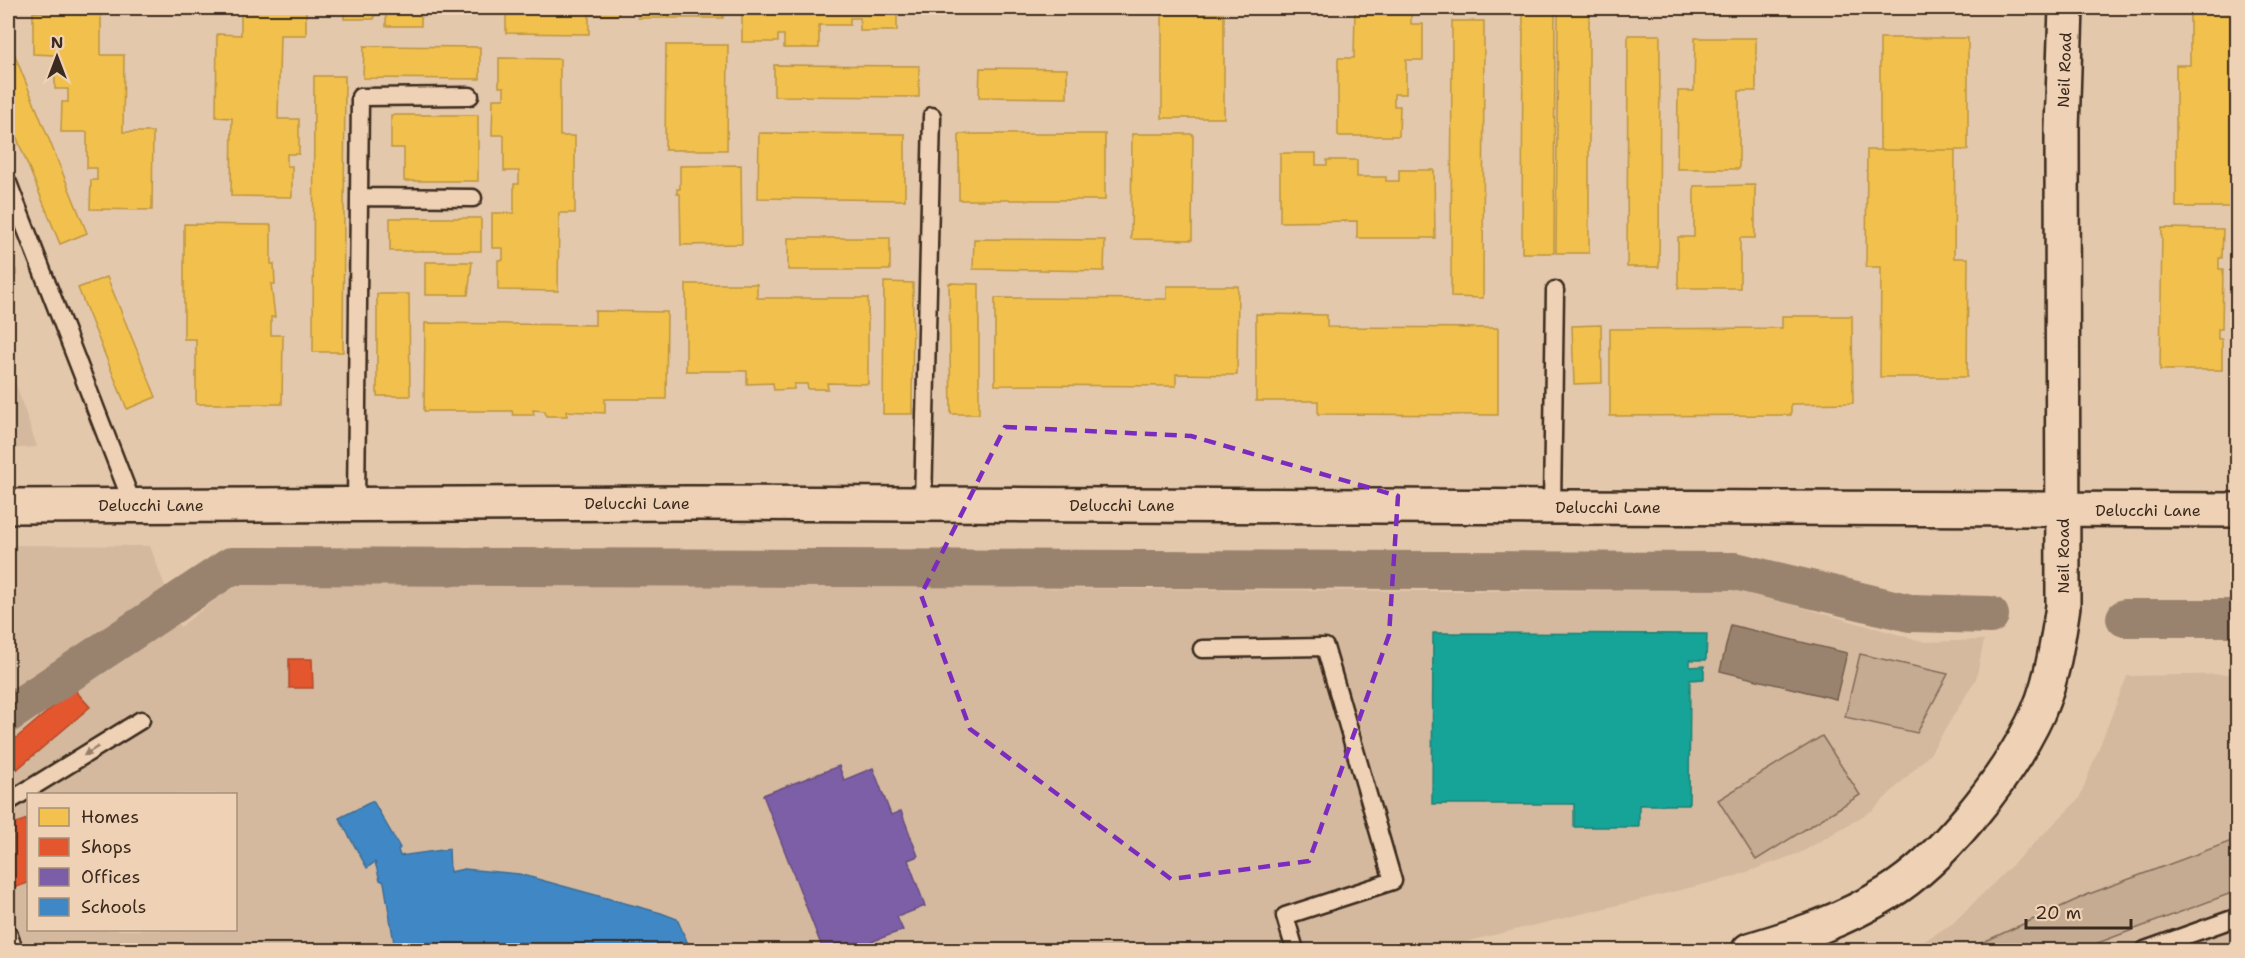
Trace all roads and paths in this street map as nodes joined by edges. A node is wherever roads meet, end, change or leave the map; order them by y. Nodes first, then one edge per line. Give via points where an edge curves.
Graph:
1 (2066, 8) edge
2 (470, 96) dead end
3 (932, 116) dead end
4 (8, 183) edge
5 (359, 197) junction
6 (473, 198) dead end
7 (1555, 290) dead end
8 (924, 504) junction
9 (133, 505) junction
10 (356, 505) junction
11 (8, 506) edge
12 (1552, 507) junction
13 (2063, 510) junction
14 (2238, 510) edge
15 (1202, 649) dead end
16 (141, 720) dead end
17 (8, 802) edge
18 (2238, 917) edge
19 (2171, 946) edge
20 (1295, 951) edge
21 (1749, 951) edge
22 (2145, 951) edge

1 - 13 street, Neil Road via 2062,129
2 - 5 lane via 360,98
3 - 8 lane
4 - 9 lane
5 - 6 lane
5 - 10 lane
7 - 12 lane
8 - 10 street, Delucchi Lane
8 - 12 street, Delucchi Lane
9 - 10 street, Delucchi Lane
9 - 11 street, Delucchi Lane
12 - 13 street, Delucchi Lane
13 - 14 street, Delucchi Lane
13 - 21 street, Neil Road via 2063,606 2048,684 2033,725 1965,824 1930,861 1889,892 1846,916
15 - 20 lane via 1325,647 1392,881 1285,916
16 -> 17 lane
18 - 19 lane
19 - 22 lane

